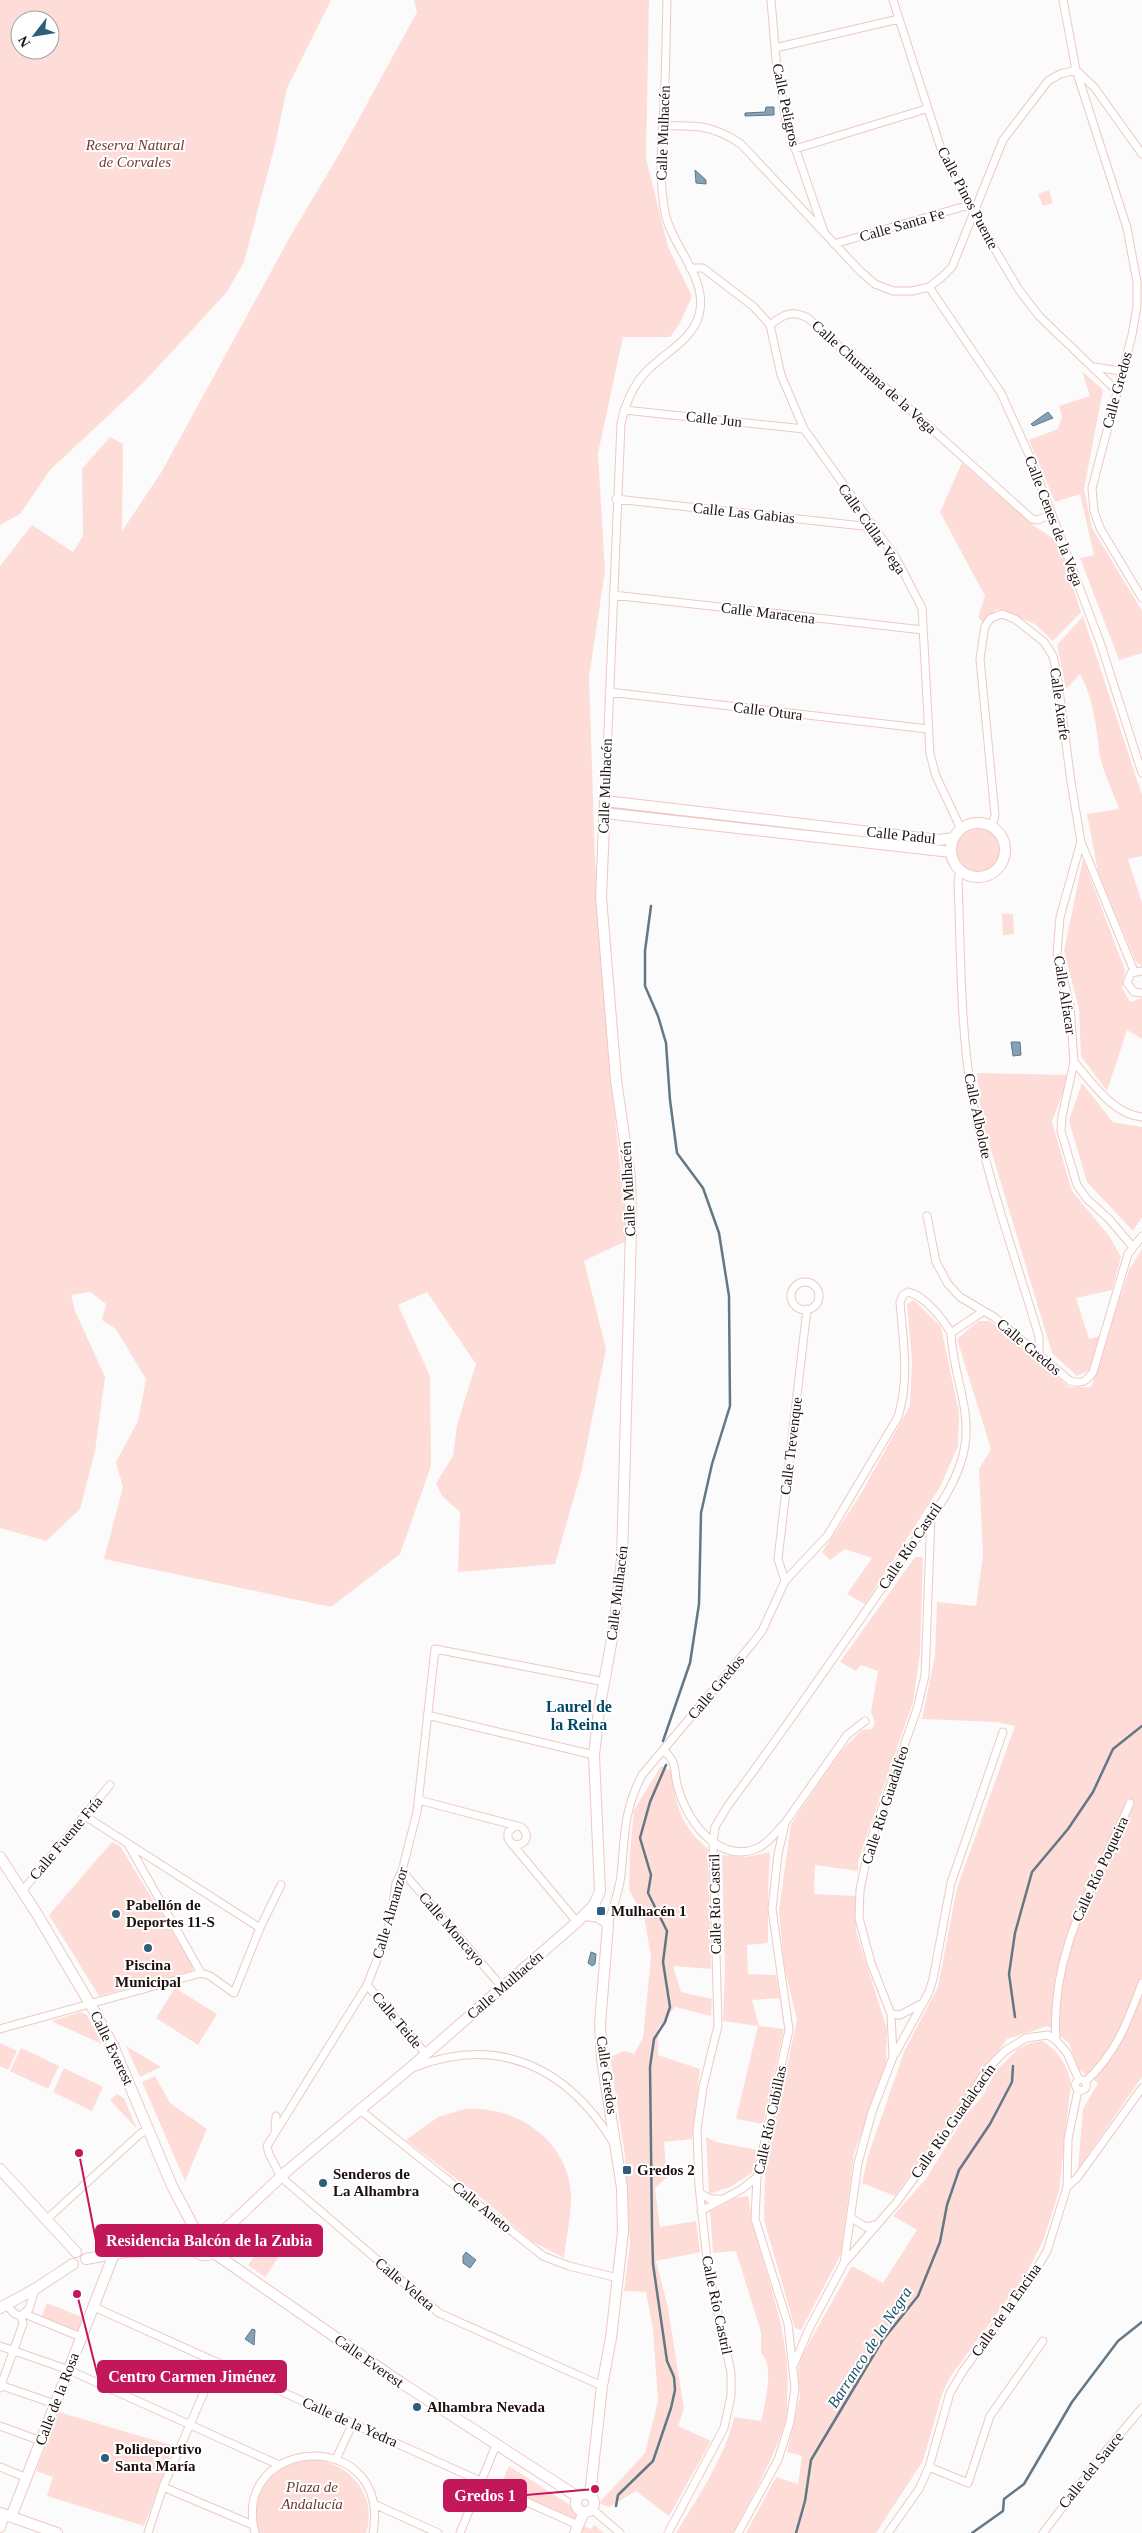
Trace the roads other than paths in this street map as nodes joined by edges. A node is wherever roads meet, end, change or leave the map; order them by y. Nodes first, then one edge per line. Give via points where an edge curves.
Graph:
1 (667, 0) edge
2 (771, 0) edge
3 (893, 0) edge
4 (1064, 0) edge
5 (899, 19) junction
6 (775, 48) junction
7 (1076, 70) junction
8 (926, 110) junction
9 (663, 126) junction
10 (795, 149) junction
11 (1142, 154) edge
12 (969, 205) junction
13 (974, 214) junction
14 (825, 234) junction
15 (834, 244) junction
16 (690, 268) junction
17 (929, 287) junction
18 (1139, 306) edge
19 (770, 324) junction
20 (1094, 367) junction
21 (1120, 372) junction
22 (1116, 390) junction
23 (624, 410) junction
24 (804, 429) junction
25 (616, 499) junction
26 (1051, 514) junction
27 (872, 527) junction
28 (612, 595) junction
29 (1142, 598) edge
30 (923, 630) junction
31 (609, 692) junction
32 (928, 729) junction
33 (1142, 773) edge
34 (605, 801) junction
35 (698, 812) junction
36 (604, 813) junction
37 (697, 823) junction
38 (774, 826) junction
39 (992, 827) junction
40 (961, 829) junction
41 (848, 835) junction
42 (954, 838) junction
43 (1081, 842) junction
44 (951, 852) junction
45 (960, 871) junction
46 (1134, 971) junction
47 (1142, 971) edge
48 (1142, 993) edge
49 (1074, 1062) junction
50 (1142, 1116) edge
51 (927, 1216) dead end
52 (1142, 1236) edge
53 (1132, 1246) junction
54 (807, 1309) junction
55 (982, 1312) junction
56 (951, 1333) junction
57 (1039, 1354) junction
58 (931, 1515) junction
59 (913, 1542) junction
60 (931, 1547) junction
61 (785, 1581) junction
62 (605, 1682) junction
63 (427, 1715) junction
64 (866, 1721) dead end
65 (1003, 1732) dead end
66 (663, 1750) junction
67 (594, 1755) junction
68 (110, 1785) dead end
69 (419, 1800) junction
70 (1130, 1803) dead end
71 (85, 1816) junction
72 (785, 1823) junction
73 (515, 1826) junction
74 (714, 1843) junction
75 (128, 1844) junction
76 (511, 1844) junction
77 (765, 1844) junction
78 (778, 1854) junction
79 (0, 1858) edge
80 (402, 1871) junction
81 (281, 1884) dead end
82 (22, 1891) junction
83 (581, 1919) junction
84 (608, 1924) junction
85 (260, 1928) junction
86 (201, 1973) junction
87 (1142, 1983) edge
88 (367, 1985) junction
89 (502, 1987) junction
90 (921, 2004) junction
91 (91, 2005) junction
92 (891, 2014) junction
93 (1055, 2023) junction
94 (0, 2029) edge
95 (1048, 2035) junction
96 (1056, 2040) junction
97 (426, 2054) junction
98 (893, 2057) junction
99 (410, 2068) junction
100 (1082, 2081) junction
101 (1142, 2088) edge
102 (360, 2110) junction
103 (276, 2116) dead end
104 (149, 2130) junction
105 (275, 2132) junction
106 (618, 2148) junction
107 (0, 2168) edge
108 (281, 2177) junction
109 (757, 2177) junction
110 (1067, 2187) junction
111 (742, 2189) junction
112 (700, 2193) junction
113 (756, 2196) junction
114 (721, 2199) junction
115 (701, 2211) junction
116 (851, 2218) junction
117 (47, 2219) junction
118 (875, 2225) junction
119 (200, 2239) junction
120 (213, 2241) junction
121 (194, 2249) junction
122 (76, 2252) junction
123 (214, 2253) junction
124 (114, 2254) junction
125 (86, 2259) junction
126 (844, 2262) junction
127 (73, 2264) junction
128 (618, 2278) junction
129 (28, 2299) junction
130 (3, 2306) edge
131 (94, 2306) junction
132 (23, 2315) junction
133 (82, 2337) junction
134 (1043, 2341) dead end
135 (0, 2346) edge
136 (14, 2351) junction
137 (217, 2362) junction
138 (793, 2367) junction
139 (69, 2370) junction
140 (0, 2386) edge
141 (602, 2386) junction
142 (55, 2404) junction
143 (1142, 2408) edge
144 (190, 2424) junction
145 (353, 2424) junction
146 (0, 2426) edge
147 (41, 2441) junction
148 (496, 2445) junction
149 (336, 2459) junction
150 (279, 2465) junction
151 (0, 2467) edge
152 (929, 2467) junction
153 (27, 2478) junction
154 (482, 2482) junction
155 (163, 2487) junction
156 (590, 2495) junction
157 (578, 2498) junction
158 (374, 2504) junction
159 (588, 2510) junction
160 (5, 2515) edge
161 (0, 2527) edge
162 (254, 2529) edge
163 (576, 2529) edge
164 (57, 2533) edge
165 (148, 2533) edge
166 (373, 2533) edge
167 (438, 2533) edge
168 (460, 2533) edge
169 (620, 2533) edge
170 (668, 2533) edge
171 (738, 2533) edge
172 (888, 2533) edge
173 (1043, 2533) edge

1 - 9 street, Calle Mulhacén
2 - 6 street, Calle Peligros
3 - 5 street, Calle Pinos Puente
4 - 7 street, Calle Gredos
5 - 6 street
5 - 8 street, Calle Pinos Puente
6 - 10 street, Calle Peligros via 786,122
7 - 11 street via 1094,87
7 - 13 street via 1048,81 1016,121 1003,140
7 - 18 street, Calle Gredos via 1134,257
8 - 10 street
8 - 12 street, Calle Pinos Puente via 942,155
9 - 14 street, Calle Peligros via 698,125 711,128 741,144
9 - 16 street, Calle Mulhacén via 661,192 674,241
10 - 14 street, Calle Peligros
12 - 13 street, Calle Pinos Puente
12 - 15 street, Calle Santa Fe
13 - 17 street via 952,267
13 - 20 street, Calle Pinos Puente via 1019,290 1039,316
14 - 15 street, Calle Peligros
15 - 17 street, Calle Peligros via 875,284 892,291
16 - 19 street via 703,268 754,306
16 - 23 street, Calle Mulhacén via 698,286 699,316 690,333 645,373 631,392
17 - 26 street, Calle Cenes de la Vega via 1001,393
18 - 21 street, Calle Gredos
19 - 24 street, Calle Cúllar Vega via 781,374
19 - 26 street, Calle Churriana de la Vega via 784,314 797,313 808,318 1032,519
20 - 21 street
20 - 22 street, Calle Pinos Puente
21 - 22 street, Calle Gredos
22 - 29 street, Calle Gredos via 1092,488 1094,511 1100,528
23 - 24 street, Calle Jun
23 - 25 street, Calle Mulhacén via 619,437
24 - 27 street, Calle Cúllar Vega
25 - 27 street, Calle Las Gabias
25 - 28 street, Calle Mulhacén
26 - 33 street, Calle Cenes de la Vega via 1100,642
27 - 30 street, Calle Cúllar Vega via 896,558 922,608
28 - 30 street, Calle Maracena
28 - 31 street, Calle Mulhacén
30 - 32 street, Calle Cúllar Vega
31 - 32 street, Calle Otura
31 - 34 street, Calle Mulhacén
32 - 40 street, Calle Cúllar Vega via 936,776
34 - 35 street, Calle Padul
34 - 36 street, Calle Mulhacén
35 - 37 street
35 - 38 street, Calle Padul
36 - 37 street, Calle Padul
36 - 62 street, Calle Mulhacén via 601,897 615,1070 630,1177 631,1230 622,1560
37 - 38 street, Calle Padul
38 - 41 street, Calle Padul
39 - 40 street via 976,823
39 - 43 street, Calle Atarfe via 995,815 980,659 985,626 991,618 1002,614 1015,619 1036,636 1053,656
39 - 45 street via 1003,840 1005,849 1000,866 994,873 976,878
40 - 42 street
41 - 42 street, Calle Padul
41 - 44 street, Calle Padul
42 - 44 street
43 - 46 street, Calle Atarfe
43 - 49 street, Calle Alfacar via 1060,918 1057,954 1070,1006
44 - 45 street
45 - 57 street, Calle Albolote via 966,1052 972,1097 982,1143 1039,1337
46 - 47 street
46 - 48 street, Calle Atarfe via 1127,979 1128,987
49 - 50 street via 1112,1104 1126,1113
49 - 53 street, Calle Alfacar via 1061,1131 1077,1185
51 - 55 street via 941,1275 960,1297
52 - 53 street, Calle Gredos
53 - 57 street, Calle Gredos via 1093,1372 1087,1381 1070,1382
54 - 54 street, Calle Trevenque via 815,1305 819,1296 816,1287 803,1282 793,1289 791,1297 798,1308
54 - 61 street, Calle Trevenque via 778,1559
55 - 56 street, Calle Gredos
55 - 57 street, Calle Gredos via 994,1317
56 - 58 street, Calle Río Castril via 964,1406 965,1446 960,1466
56 - 61 street, Calle Gredos via 945,1322 915,1294 908,1292 903,1295 900,1302 906,1378 898,1417 828,1535
58 - 59 street, Calle Río Castril
58 - 60 street, Calle Río Guadalfeo
59 - 60 street via 919,1539
59 - 74 street, Calle Río Castril via 812,1691 727,1807 715,1827
60 - 92 street, Calle Río Guadalfeo via 925,1676 917,1709 869,1846 860,1890 859,1918
61 - 66 street, Calle Gredos via 762,1631
62 - 63 street, Calle Almanzor via 435,1649
62 - 67 street, Calle Mulhacén
63 - 67 street
63 - 69 street, Calle Almanzor
64 - 72 street, Calle Río Cubillas via 847,1735
65 - 90 street via 951,1883 937,1964 929,1992
66 - 74 street via 672,1758 686,1810 697,1828
66 - 84 street, Calle Gredos via 642,1775 632,1796 626,1817 621,1878
67 - 83 street, Calle Mulhacén via 600,1891 594,1906
68 - 71 street, Calle Fuente Fría
69 - 73 street
69 - 80 street, Calle Almanzor
70 - 93 street, Calle Río Poqueira via 1074,1922 1058,1986
71 - 75 street
71 - 82 street, Calle Fuente Fría
72 - 77 street
72 - 78 street, Calle Río Cubillas
73 - 76 street via 507,1835
73 - 76 street via 523,1828 526,1837 521,1844
74 - 77 street via 729,1850 747,1852
74 - 112 street, Calle Río Castril via 718,2026 703,2087 698,2130
75 - 85 street
75 - 86 street
76 - 83 street
77 - 78 street via 772,1845
78 - 109 street, Calle Río Cubillas via 772,1909 789,2030
79 - 82 street, Calle Everest
80 - 88 street, Calle Almanzor via 396,1883 391,1918
80 - 89 street, Calle Moncayo
81 - 85 street
82 - 91 street, Calle Everest
83 - 84 street via 599,1917
83 - 89 street, Calle Mulhacén
84 - 106 street, Calle Gredos via 600,2024 602,2059
85 - 86 street via 234,1993
86 - 91 street
87 - 100 street via 1112,2052
88 - 97 street, Calle Teide
88 - 105 street, Calle Almanzor
89 - 97 street, Calle Mulhacén
90 - 92 street via 900,2015
90 - 98 street
91 - 94 street
91 - 104 street, Calle Everest via 114,2048
92 - 98 street, Calle Río Guadalfeo
93 - 95 street, Calle Río Poqueira
93 - 96 street, Calle Río Poqueira
95 - 96 street
95 - 118 street, Calle Río Guadalcacín via 1026,2038 1005,2051 987,2069 946,2134
96 - 100 street
97 - 99 street, Calle Mulhacén
98 - 116 street, Calle Río Guadalfeo via 872,2112 858,2163
99 - 102 street, Calle Mulhacén
99 - 106 street via 437,2058 459,2056 499,2056 526,2062 573,2091 604,2126
100 - 110 street, Calle de la Encina via 1085,2088 1078,2090 1068,2139
101 - 110 street via 1077,2178
102 - 108 street, Calle Mulhacén
102 - 128 street, Calle Aneto via 543,2256
103 - 105 street
104 - 117 street
104 - 119 street, Calle Everest via 172,2186
105 - 108 street, Calle Almanzor via 267,2146
106 - 128 street, Calle Gredos via 623,2232
107 - 117 street
108 - 120 street, Calle Mulhacén
108 - 141 street, Calle Veleta via 438,2312
109 - 111 street
109 - 113 street, Calle Río Cubillas
110 - 152 street, Calle de la Encina via 1047,2251 950,2393
111 - 113 street via 750,2190
111 - 114 street
112 - 114 street via 710,2199
112 - 115 street, Calle Río Castril
113 - 138 street, Calle Río Cubillas via 755,2219 788,2324
114 - 115 street
115 - 170 street, Calle Río Castril via 708,2269 731,2372 731,2396 724,2428
116 - 118 street via 866,2227
116 - 126 street, Calle Río Guadalfeo
117 - 122 street
118 - 126 street, Calle Río Guadalcacín
119 - 120 street
119 - 121 street
120 - 123 street
121 - 123 street via 204,2255
121 - 124 street
122 - 125 street via 83,2253
122 - 127 street via 71,2257
123 - 148 street, Calle Everest
124 - 125 street
124 - 131 street, Calle de la Rosa
125 - 127 street via 81,2266
126 - 138 street, Calle Río Guadalcacín via 808,2329
127 - 129 street via 35,2289
128 - 141 street, Calle Gredos
129 - 130 street
129 - 132 street
130 - 132 street
131 - 133 street, Calle de la Rosa
131 - 137 street, Calle de la Yedra
132 - 133 street
132 - 136 street
133 - 139 street, Calle de la Rosa
134 - 152 street via 990,2416 968,2483
135 - 136 street
136 - 139 street
136 - 140 street
137 - 144 street
137 - 145 street, Calle de la Yedra
138 - 171 street, Calle Río Cubillas via 795,2388 790,2422 778,2460
139 - 142 street, Calle de la Rosa
139 - 144 street
140 - 142 street
141 - 156 street, Calle Gredos
142 - 147 street, Calle de la Rosa
143 - 173 street, Calle del Sauce
144 - 150 street
144 - 155 street
145 - 149 street
145 - 154 street, Calle de la Yedra
146 - 147 street
147 - 153 street, Calle de la Rosa
148 - 154 street
148 - 157 street, Calle Everest
149 - 150 street via 317,2454 297,2456
149 - 158 street via 361,2477
150 - 162 street via 262,2482 256,2496 252,2510
151 - 153 street
152 - 172 street, Calle de la Encina via 919,2488
153 - 160 street, Calle de la Rosa
154 - 163 street, Calle de la Yedra
154 - 168 street
155 - 162 street
155 - 165 street
156 - 157 street
156 - 159 street via 594,2500
157 - 159 street via 577,2506
158 - 166 street
158 - 167 street
159 - 163 street
159 - 169 street
160 - 161 street, Calle de la Rosa
160 - 164 street

